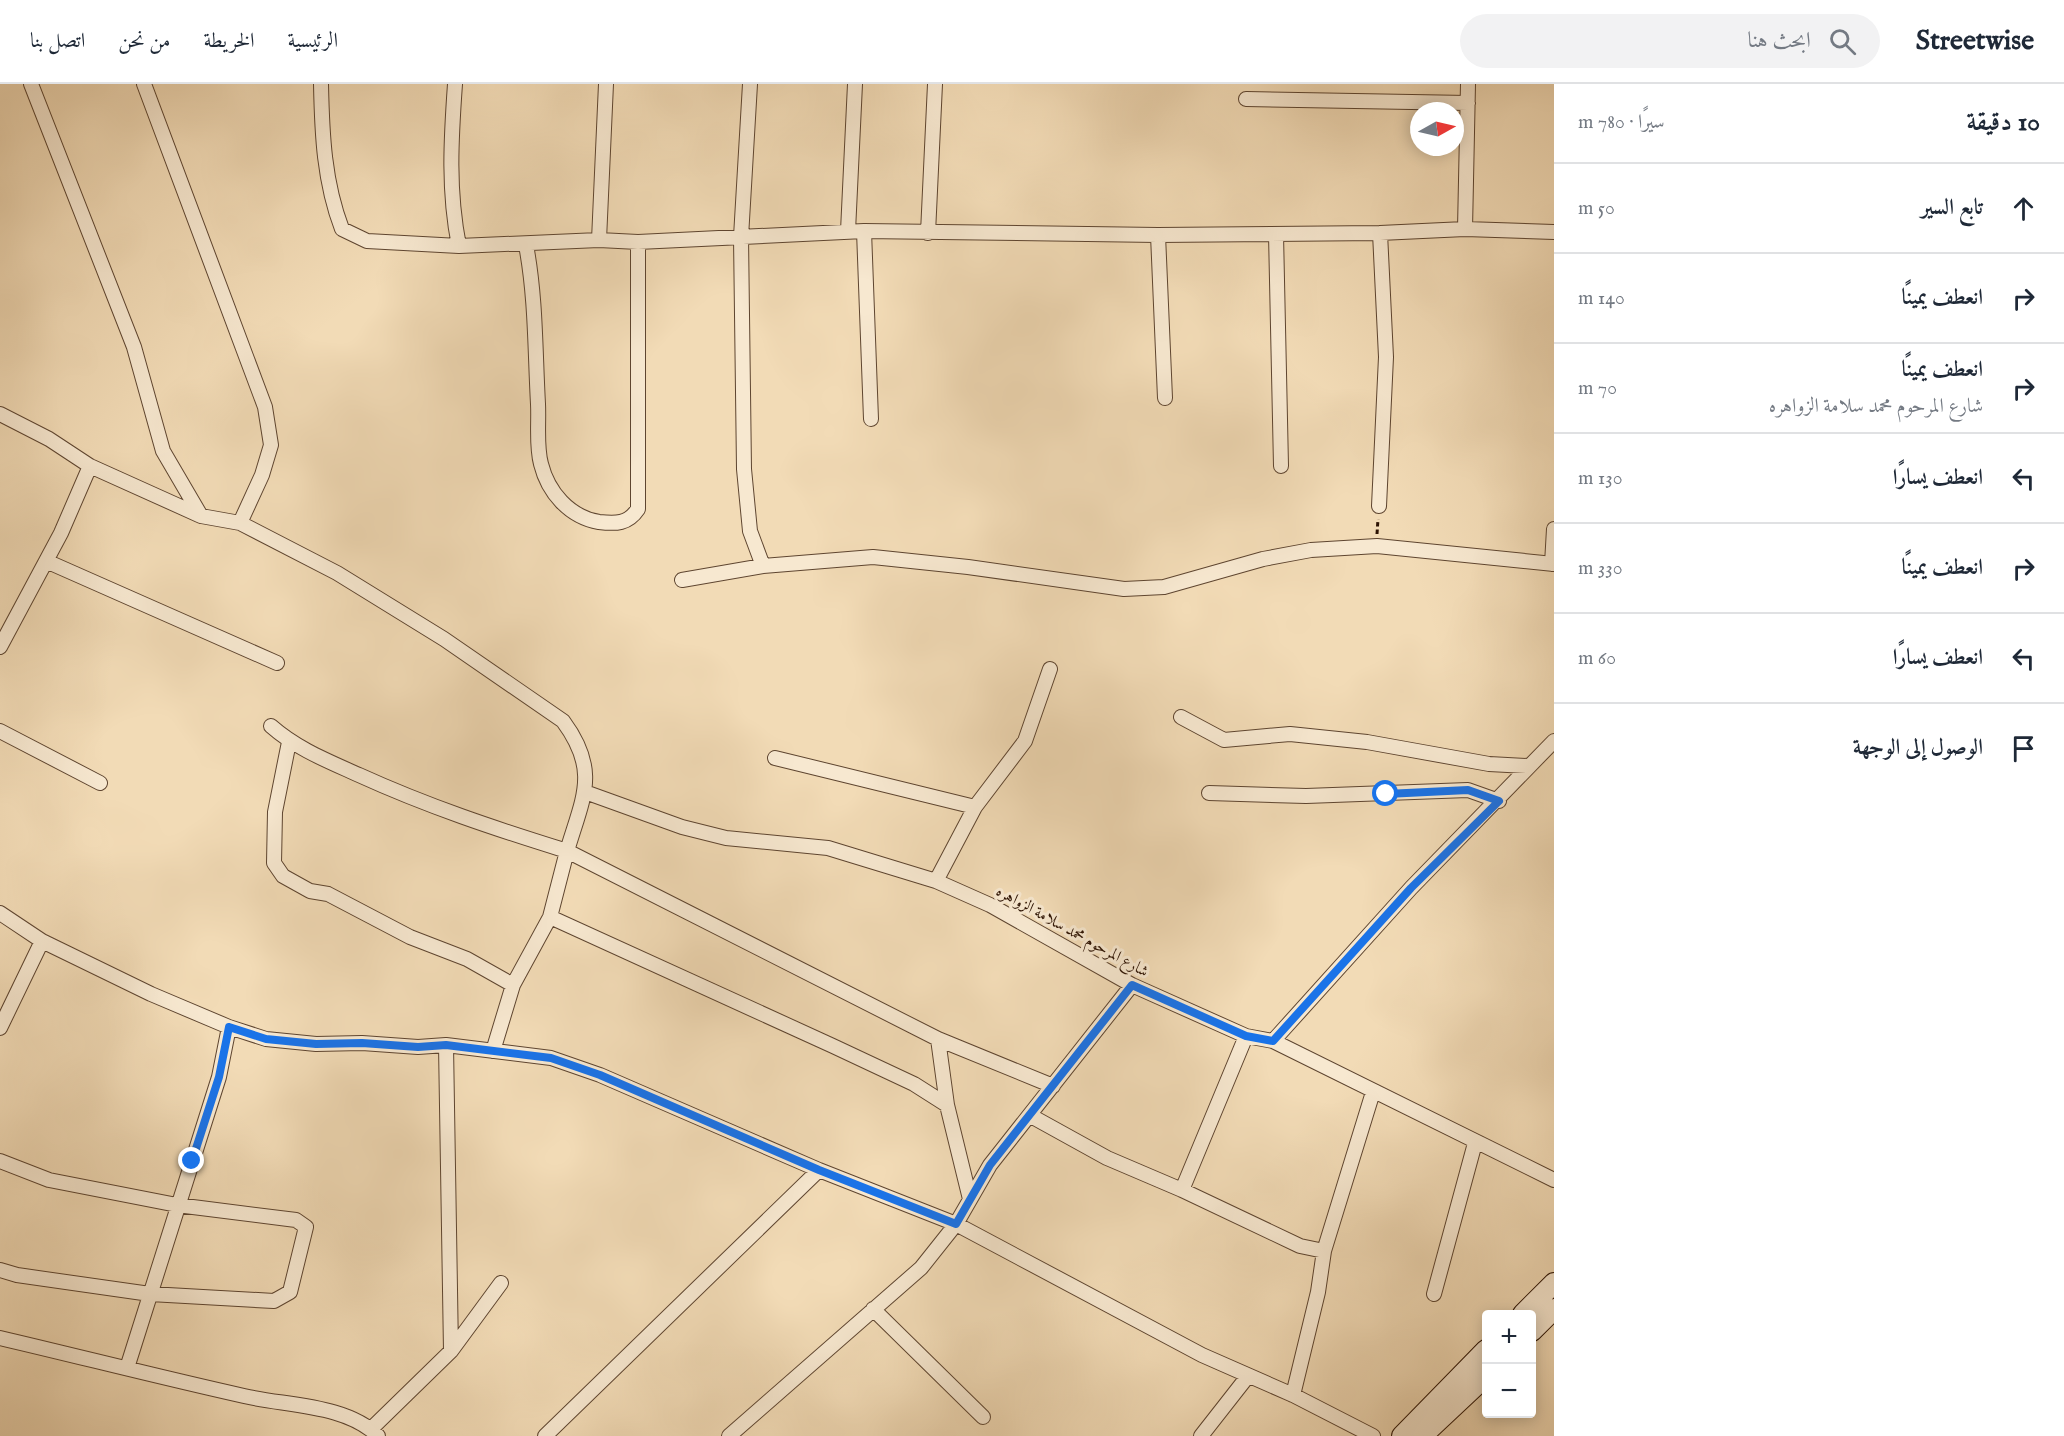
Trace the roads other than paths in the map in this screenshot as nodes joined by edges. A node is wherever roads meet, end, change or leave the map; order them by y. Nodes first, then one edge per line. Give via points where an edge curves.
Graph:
1 (31, 84) edge
2 (144, 84) edge
3 (321, 84) edge
4 (455, 84) edge
5 (606, 84) edge
6 (750, 84) edge
7 (855, 84) edge
8 (935, 84) edge
9 (1468, 84) edge
10 (1246, 99) dead end
11 (1468, 103) junction
12 (1465, 229) junction
13 (848, 231) junction
14 (864, 231) junction
15 (1554, 232) edge
16 (928, 233) junction
17 (1380, 233) junction
18 (1275, 234) junction
19 (1158, 235) junction
20 (741, 237) junction
21 (599, 240) junction
22 (638, 242) junction
23 (526, 245) junction
24 (459, 246) junction
25 (1165, 398) dead end
26 (0, 414) edge
27 (871, 420) dead end
28 (90, 466) junction
29 (1281, 466) dead end
30 (1379, 506) road end
31 (201, 516) junction
32 (240, 523) junction
33 (1554, 529) edge
34 (46, 561) junction
35 (1553, 564) edge
36 (762, 566) junction
37 (682, 580) dead end
38 (0, 647) edge
39 (277, 663) dead end
40 (1050, 669) dead end
41 (1180, 717) dead end
42 (271, 726) dead end
43 (0, 731) edge
44 (1554, 741) edge
45 (289, 742) junction
46 (775, 758) dead end
47 (1527, 766) junction
48 (100, 783) dead end
49 (585, 792) junction
50 (1209, 793) dead end
51 (1499, 801) junction
52 (975, 807) junction
53 (567, 851) junction
54 (936, 881) junction
55 (0, 914) edge
56 (550, 917) junction
57 (42, 940) junction
58 (513, 984) junction
59 (1132, 985) junction
60 (229, 1027) junction
61 (0, 1028) edge
62 (1246, 1036) junction
63 (938, 1039) junction
64 (1273, 1041) junction
65 (446, 1045) junction
66 (493, 1051) junction
67 (1053, 1086) junction
68 (1373, 1092) junction
69 (947, 1106) junction
70 (1030, 1116) junction
71 (1475, 1143) junction
72 (0, 1161) edge
73 (819, 1170) junction
74 (1554, 1180) edge
75 (1182, 1190) junction
76 (970, 1199) junction
77 (177, 1205) junction
78 (956, 1224) junction
79 (1324, 1251) junction
80 (0, 1270) edge
81 (501, 1283) dead end
82 (1554, 1283) edge
83 (150, 1294) junction
84 (1434, 1294) dead end
85 (1554, 1309) edge
86 (873, 1310) junction
87 (1527, 1310) edge
88 (1536, 1327) edge
89 (0, 1338) edge
90 (451, 1351) junction
91 (1482, 1354) edge
92 (126, 1368) junction
93 (1248, 1376) junction
94 (1482, 1380) edge
95 (1293, 1395) junction
96 (983, 1417) dead end
97 (375, 1433) edge
98 (545, 1436) edge
99 (729, 1436) edge
100 (1201, 1436) edge
101 (1373, 1436) edge
102 (1402, 1436) edge
103 (1422, 1436) edge

1 - 31 street via 134,347 163,452
2 - 32 street via 265,407 271,445
3 - 24 street via 324,156 331,201 342,229 367,241
4 - 24 street via 449,164
5 - 21 street
6 - 20 street
7 - 13 street
8 - 16 street
9 - 11 street
10 - 11 street
11 - 12 street
12 - 15 street
12 - 17 street
13 - 14 street
13 - 20 street
14 - 16 street
14 - 27 street
16 - 19 street
17 - 18 street
17 - 30 street via 1386,357
18 - 19 street
18 - 29 street
19 - 25 street
20 - 22 street
20 - 36 street via 744,469 750,531
21 - 22 street
21 - 23 street
22 - 23 street via 638,508 631,519 622,523 596,521 560,503 541,464 532,277
23 - 24 street
26 - 28 street
28 - 31 street
28 - 34 street
31 - 32 street
32 - 49 street via 337,573 529,695 562,721 574,737 586,765
33 - 35 street
34 - 38 street
34 - 39 street
35 - 36 street via 1377,546 1311,550 1164,587 1125,589 873,557
36 - 37 street
40 - 52 street via 1025,741
41 - 47 street via 1224,740 1290,735 1367,742 1490,764
42 - 45 street
43 - 48 street
44 - 47 street
45 - 53 street via 396,792 470,821
45 - 58 street via 275,812 274,863 283,876 310,891 328,894 410,937 467,959
46 - 52 street
47 - 51 street
49 - 53 street
49 - 54 street, شارع المرحوم محمد سلامة الزواهره via 682,827 726,838 828,848
50 - 51 street via 1317,796 1468,790
51 - 64 street via 1411,888
52 - 54 street
53 - 56 street
53 - 63 street
54 - 59 street, شارع المرحوم محمد سلامة الزواهره via 990,905
55 - 57 street
56 - 58 street
56 - 69 street via 914,1084
57 - 60 street
57 - 61 street
58 - 66 street
59 - 62 street, شارع المرحوم محمد سلامة الزواهره
59 - 67 street
60 - 65 street via 266,1039 316,1044
60 - 77 street via 219,1077
62 - 64 street, شارع المرحوم محمد سلامة الزواهره
62 - 75 street
63 - 67 street
63 - 69 street
64 - 68 street, شارع المرحوم محمد سلامة الزواهره
65 - 66 street
65 - 90 street
66 - 73 street via 551,1058 600,1075
67 - 70 street
68 - 71 street, شارع المرحوم محمد سلامة الزواهره
68 - 79 street
69 - 76 street
70 - 75 street via 1107,1158
70 - 76 street via 990,1165
71 - 74 street, شارع المرحوم محمد سلامة الزواهره
71 - 84 street
72 - 77 street via 49,1180
73 - 78 street
73 - 98 street
75 - 79 street via 1300,1246
76 - 78 street
77 - 83 street
77 - 83 street via 303,1223 306,1227 290,1292 274,1301
78 - 86 street via 921,1268
78 - 93 street via 1092,1299
79 - 95 street
80 - 83 street
81 - 90 street
82 - 87 main road
83 - 92 street
85 - 88 main road
86 - 96 street
86 - 99 street
89 - 92 street
90 - 97 street
91 - 102 main road
92 - 97 street via 337,1414
93 - 95 street
93 - 100 street
94 - 103 main road
95 - 101 street

